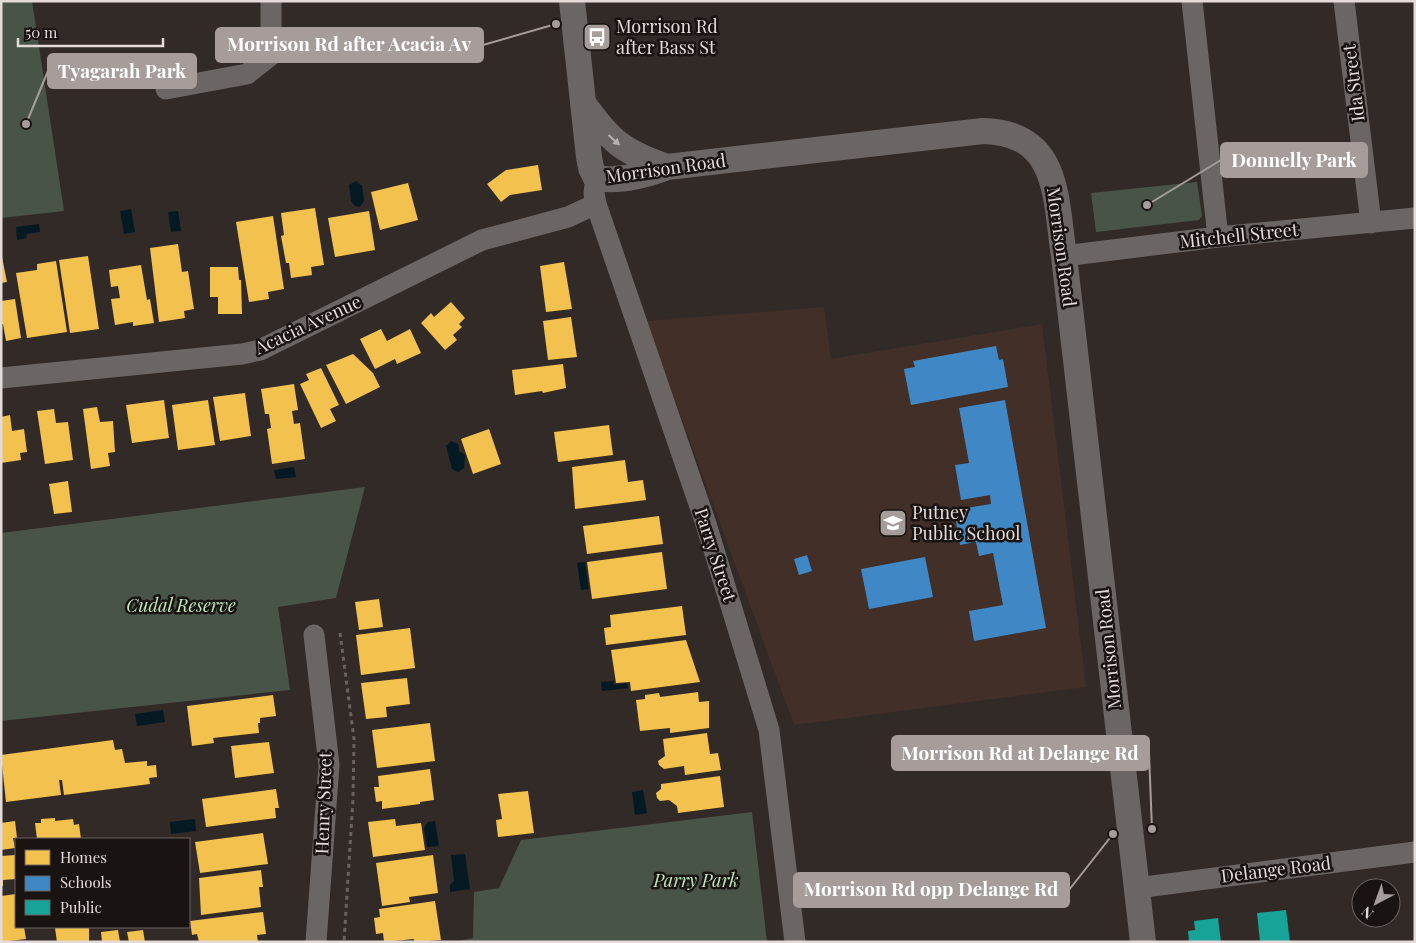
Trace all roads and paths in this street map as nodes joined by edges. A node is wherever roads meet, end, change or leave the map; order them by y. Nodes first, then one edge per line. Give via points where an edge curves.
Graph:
1 (271, 1) edge
2 (572, 1) edge
3 (1192, 1) edge
4 (1344, 1) edge
5 (166, 89) dead end
6 (583, 102) junction
7 (667, 167) junction
8 (596, 178) junction
9 (596, 204) junction
10 (1415, 218) edge
11 (1371, 224) junction
12 (1218, 237) junction
13 (1064, 256) junction
14 (1, 378) edge
15 (314, 635) dead end
16 (1415, 852) edge
17 (1137, 888) junction
18 (316, 942) edge
19 (795, 942) edge
20 (1143, 942) edge

1 - 5 street via 271,55 247,74
2 - 6 street, Morrison Road
3 - 12 street
4 - 11 street, Ida Street
6 -> 7 street via 605,132 632,155
6 - 8 street, Morrison Road via 591,168
7 - 8 street, Morrison Road via 651,174 607,180
7 - 13 street, Morrison Road via 999,132 1028,142 1041,156 1052,176
8 - 9 street, Parry Street
9 - 14 street, Acacia Avenue via 568,217 482,240 260,350
9 - 19 street, Parry Street via 706,524 770,730
10 - 11 street, Mitchell Street
11 - 12 street, Mitchell Street
12 - 13 street, Mitchell Street
13 - 17 street, Morrison Road
15 - 18 street, Henry Street via 329,765
16 - 17 street, Delange Road
17 - 20 street, Morrison Road

